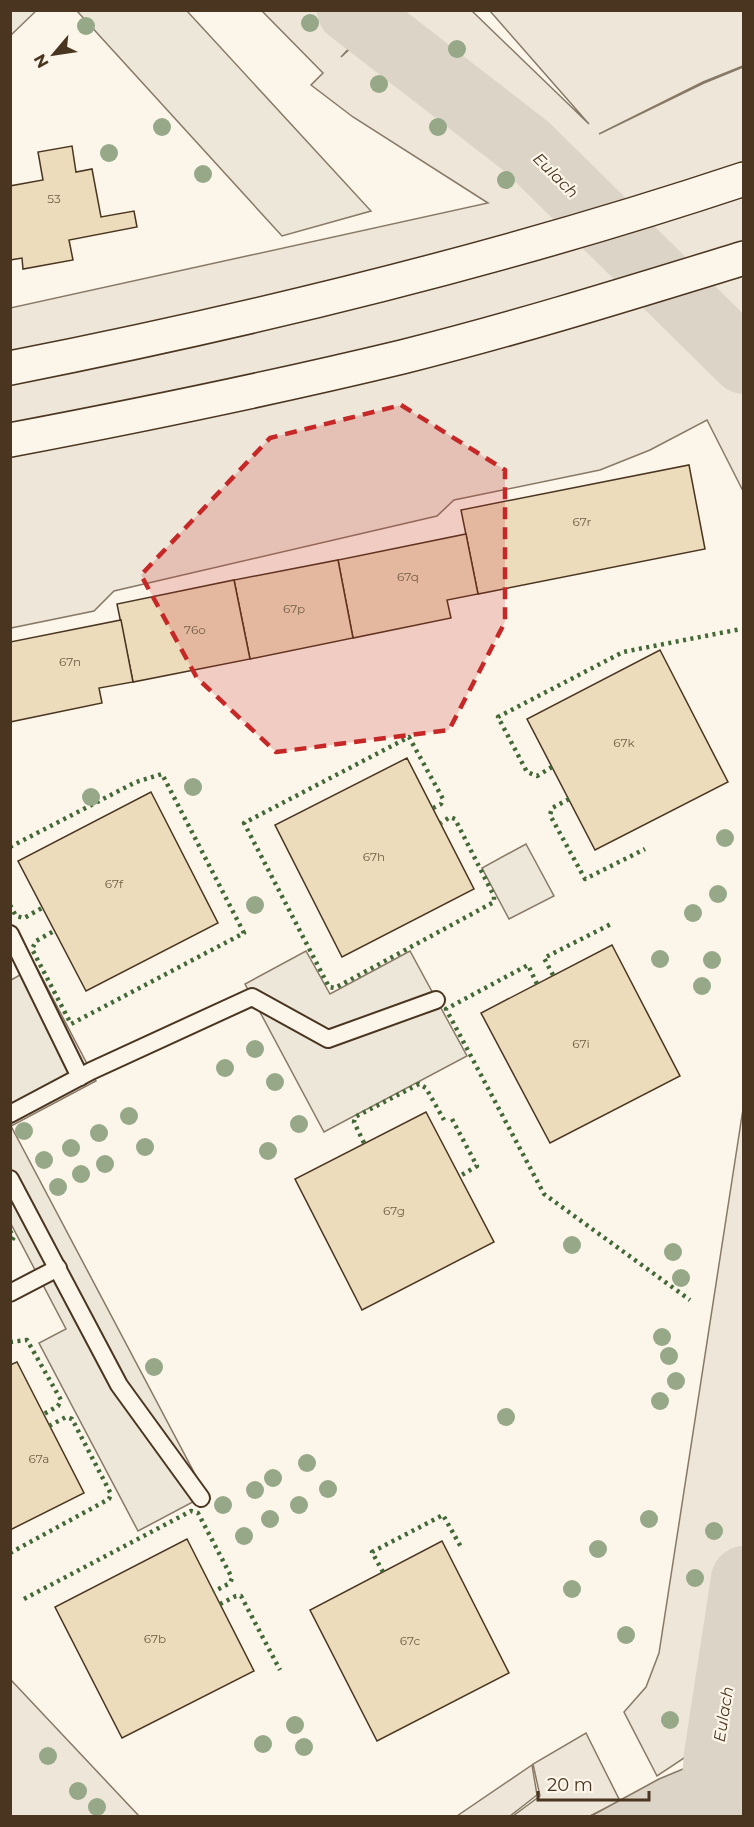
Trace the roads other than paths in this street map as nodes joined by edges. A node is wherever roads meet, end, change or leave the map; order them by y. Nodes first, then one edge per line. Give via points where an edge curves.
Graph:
1 (730, 184) edge
2 (744, 258) edge
3 (10, 368) edge
4 (10, 440) edge
5 (10, 934) edge
6 (436, 1000) dead end
7 (80, 1077) junction
8 (10, 1114) edge
9 (10, 1179) edge
10 (58, 1268) junction
11 (10, 1293) edge
12 (201, 1498) dead end

1 - 3 highway via 498,254 288,309
2 - 4 highway via 568,313 404,356
5 - 7 lane
6 - 7 lane via 328,1040 252,997
7 - 8 lane
9 - 10 lane
10 - 11 lane
10 - 12 lane via 119,1385

